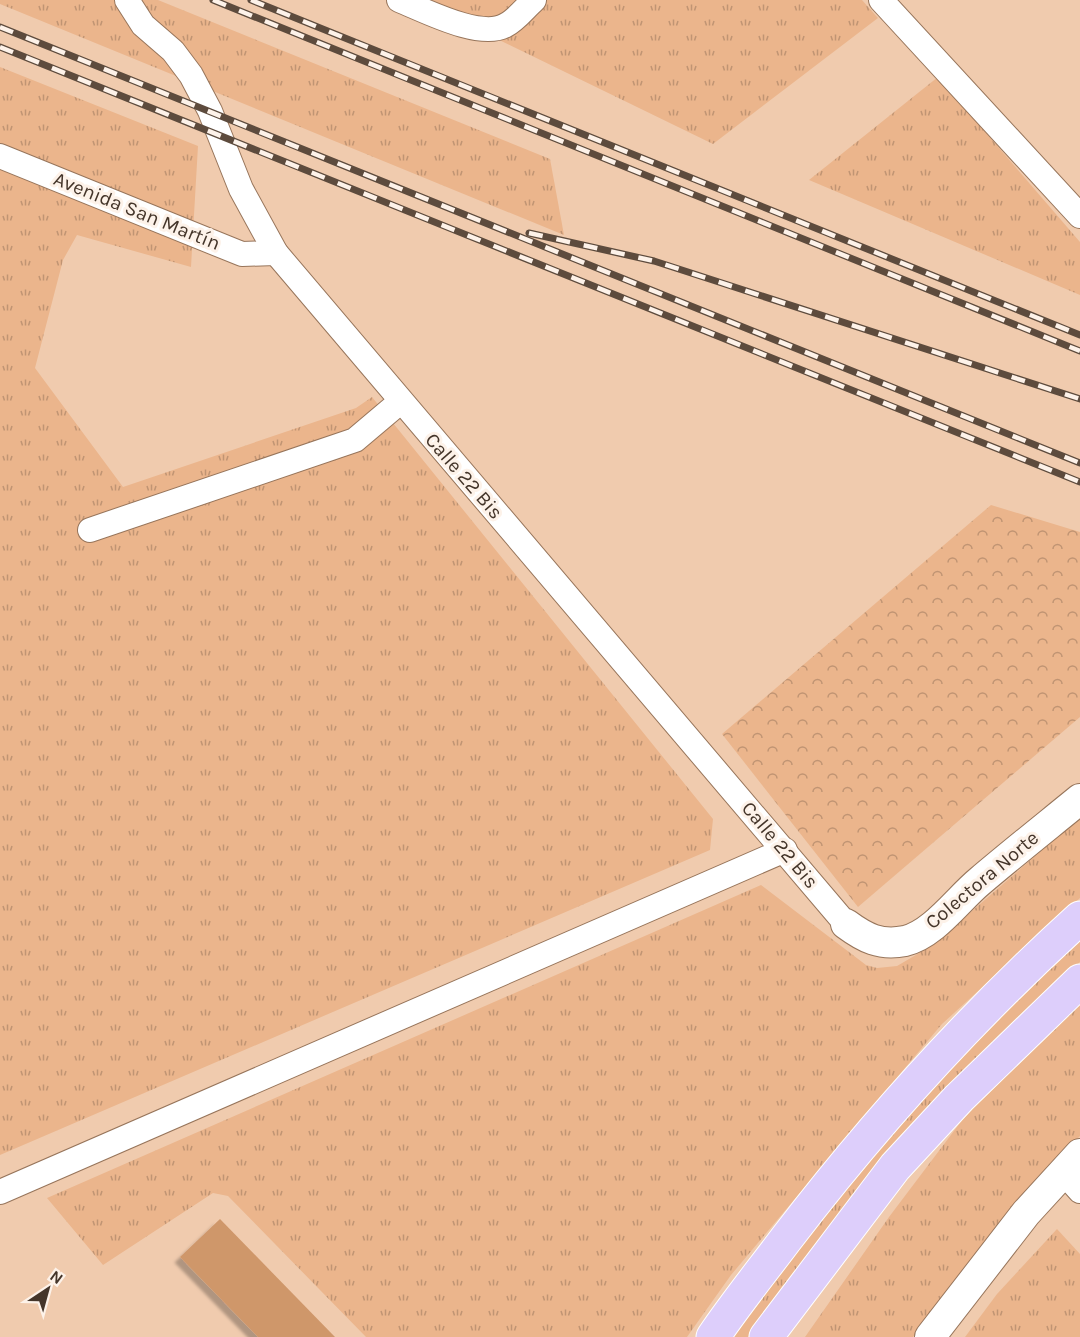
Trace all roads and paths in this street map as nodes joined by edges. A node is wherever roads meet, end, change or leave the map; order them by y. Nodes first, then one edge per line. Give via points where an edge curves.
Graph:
1 (127, 0) edge
2 (399, 0) edge
3 (534, 0) edge
4 (881, 0) edge
5 (0, 156) edge
6 (1075, 200) edge
7 (276, 254) junction
8 (400, 402) junction
9 (90, 530) dead end
10 (1080, 798) edge
11 (785, 850) junction
12 (1080, 918) edge
13 (846, 924) joint
14 (1080, 981) edge
15 (1074, 1172) edge
16 (0, 1192) edge
17 (713, 1337) edge
18 (766, 1337) edge
19 (930, 1337) edge

1 - 7 street, Calle 22 Bis via 143,25 173,51 191,75 241,189
2 - 3 street via 488,31 506,26
4 - 6 street
5 - 7 street, Avenida San Martín via 242,254
7 - 8 street, Calle 22 Bis
8 - 9 street via 355,440
8 - 11 street, Calle 22 Bis
10 - 13 street, Colectora Norte via 929,927 908,940 884,944 863,937
11 - 13 street, Calle 22 Bis
11 - 16 street
12 - 17 main road via 881,1120 832,1178
14 - 18 main road via 959,1098 895,1167
15 - 19 street via 1026,1213

